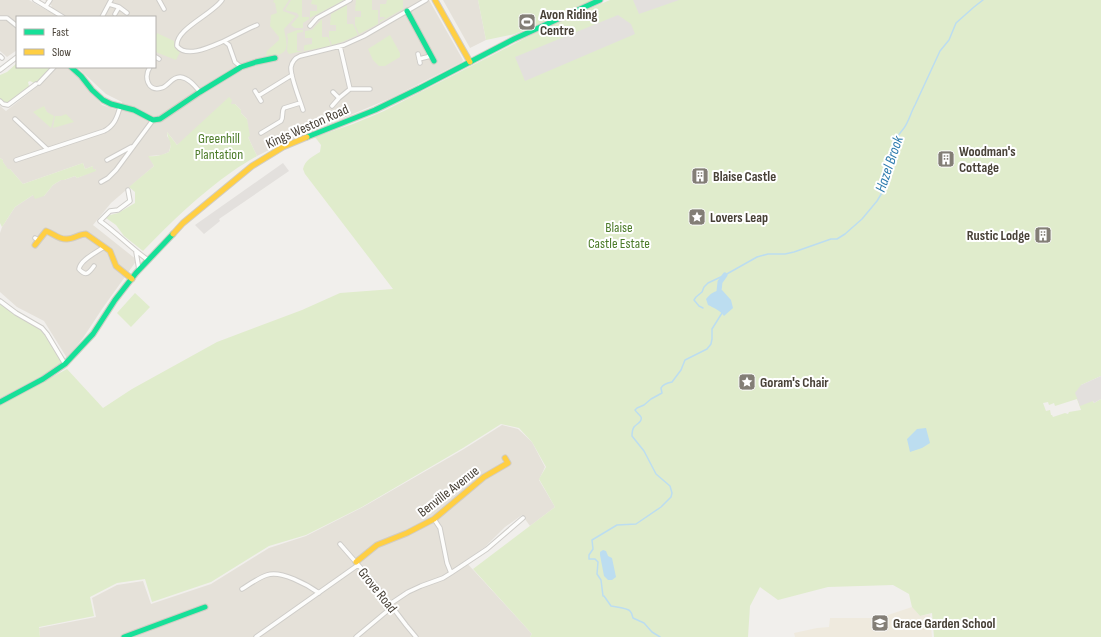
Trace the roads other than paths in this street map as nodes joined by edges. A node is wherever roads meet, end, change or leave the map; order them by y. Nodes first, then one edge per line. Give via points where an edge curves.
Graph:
1 (35, 0) edge
2 (50, 0) edge
3 (111, 0) edge
4 (159, 0) edge
5 (222, 0) edge
6 (350, 0) edge
7 (426, 0) edge
8 (436, 0) edge
9 (600, 0) edge
10 (109, 4) junction
11 (46, 6) junction
12 (119, 7) junction
13 (164, 9) dead end
14 (407, 11) junction
15 (126, 13) dead end
16 (115, 14) dead end
17 (61, 16) edge
18 (103, 16) edge
19 (0, 18) edge
20 (16, 25) edge
21 (257, 25) dead end
22 (310, 26) dead end
23 (252, 27) junction
24 (254, 31) dead end
25 (224, 41) junction
26 (340, 46) junction
27 (418, 54) dead end
28 (431, 56) junction
29 (16, 58) edge
30 (275, 58) dead end
31 (434, 62) dead end
32 (470, 62) junction
33 (241, 67) junction
34 (53, 68) edge
35 (72, 68) edge
36 (149, 68) edge
37 (0, 70) edge
38 (292, 76) junction
39 (350, 89) junction
40 (370, 89) dead end
41 (255, 91) dead end
42 (200, 92) junction
43 (333, 92) dead end
44 (258, 96) junction
45 (339, 98) junction
46 (0, 101) edge
47 (261, 101) dead end
48 (300, 103) junction
49 (332, 106) dead end
50 (120, 107) junction
51 (303, 110) dead end
52 (15, 119) dead end
53 (153, 120) junction
54 (261, 133) dead end
55 (133, 146) junction
56 (47, 150) junction
57 (19, 154) dead end
58 (20, 159) junction
59 (16, 160) dead end
60 (107, 160) dead end
61 (100, 182) dead end
62 (128, 190) dead end
63 (36, 241) dead end
64 (104, 247) junction
65 (136, 252) junction
66 (148, 260) junction
67 (94, 266) dead end
68 (139, 270) junction
69 (132, 279) junction
70 (0, 300) edge
71 (65, 364) junction
72 (0, 402) edge
73 (505, 458) dead end
74 (434, 519) junction
75 (524, 524) dead end
76 (340, 544) dead end
77 (357, 564) junction
78 (451, 573) junction
79 (251, 583) junction
80 (254, 588) dead end
81 (242, 589) dead end
82 (319, 593) junction
83 (201, 606) dead end
84 (391, 606) junction
85 (131, 635) edge
86 (124, 637) edge
87 (256, 637) edge
88 (356, 637) edge
89 (416, 637) edge

1 - 11 street
2 - 11 street
3 - 10 street
4 - 13 street
5 - 25 street via 216,8 184,32 177,46 190,52
6 - 22 street via 317,18
7 - 14 street
8 - 32 street
9 - 32 street, Kings Weston Road
10 - 12 street
10 - 18 street
11 - 17 street
12 - 15 street
12 - 16 street
14 - 26 street via 364,36
14 - 28 street
19 - 20 street via 7,18
21 - 23 street
23 - 24 street
23 - 25 street
25 - 33 street via 229,45 235,62
26 - 38 street via 298,56 292,65
26 - 39 street
27 - 28 street via 420,61
28 - 31 street
29 - 37 street
30 - 33 street
32 - 66 street, Kings Weston Road via 374,110 269,155 183,223
33 - 42 street
34 - 46 street via 8,105
35 - 50 street via 103,100
36 - 42 street via 147,78 153,88 163,88 174,79 181,78 192,83
38 - 44 street
38 - 48 street
39 - 40 street
39 - 45 street
41 - 44 street
42 - 53 street via 160,119
43 - 45 street
44 - 47 street
45 - 49 street
48 - 51 street
48 - 54 street via 284,108 282,120 277,126
50 - 53 street via 134,110
50 - 56 street via 116,119 108,129
52 - 56 street
53 - 55 street via 151,127
55 - 60 street
55 - 61 street via 116,170
56 - 58 street
57 - 58 street
58 - 59 street
62 - 65 street via 130,201 100,221
63 - 64 street via 47,231 64,239 84,234
64 - 67 street via 83,261 79,269 86,274
64 - 69 street via 110,252 116,266
65 - 66 street
65 - 68 street
66 - 68 street, Kings Weston Road
68 - 69 street, Kings Weston Road
69 - 71 street, Kings Weston Road via 93,334
70 - 71 street via 16,314 42,328
71 - 72 street, Kings Weston Road
73 - 74 street, Benville Avenue via 508,464 484,477
74 - 77 street, Benville Avenue via 422,527 377,545
74 - 78 street via 440,528
75 - 78 street via 522,519 487,549
76 - 77 street, Grove Road
77 - 82 street
77 - 84 street, Grove Road
78 - 84 street via 408,592
79 - 80 street
79 - 81 street
79 - 82 street via 266,575 276,574 309,586
82 - 87 street
83 - 85 street
84 - 88 street
84 - 89 street, Grove Road
85 - 86 street

